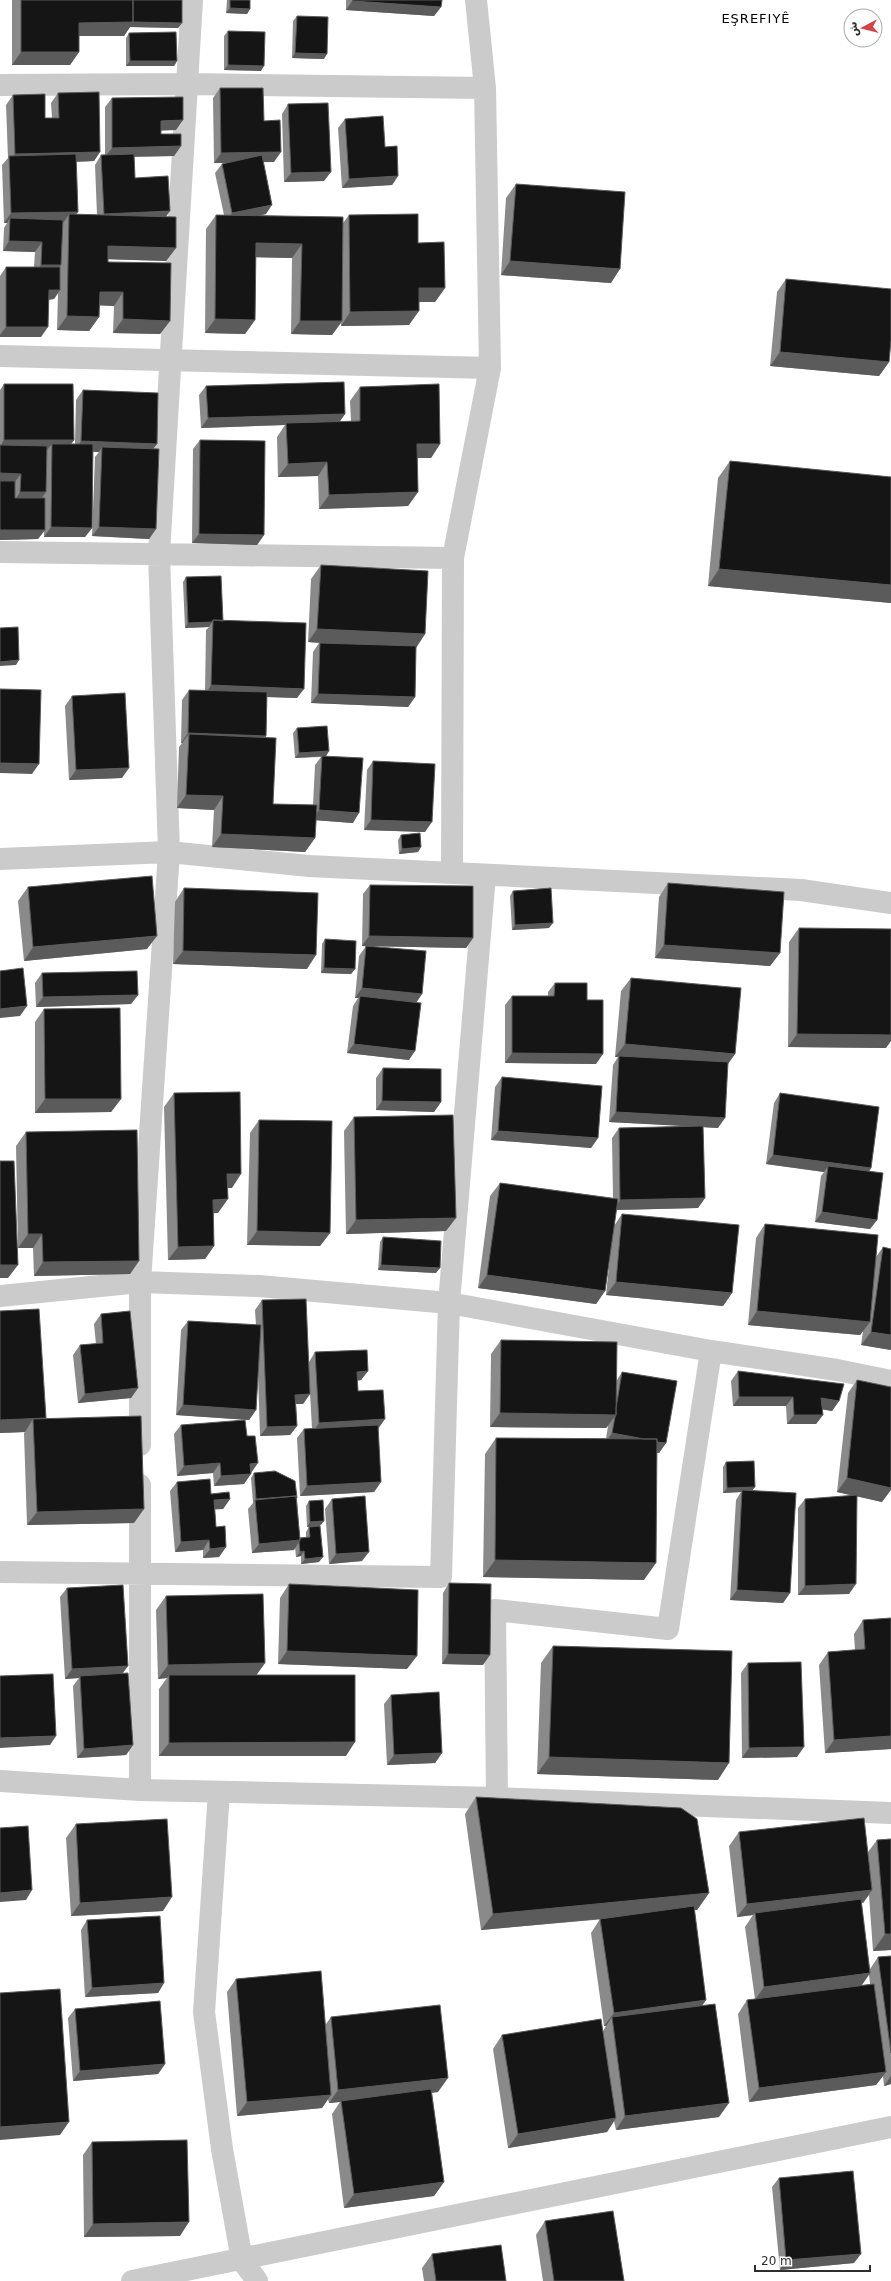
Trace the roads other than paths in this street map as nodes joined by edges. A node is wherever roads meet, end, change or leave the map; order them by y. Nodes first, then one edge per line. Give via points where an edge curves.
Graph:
1 (192, 0) edge
2 (476, 0) edge
3 (187, 84) junction
4 (0, 85) edge
5 (486, 88) junction
6 (0, 356) edge
7 (171, 360) junction
8 (490, 368) junction
9 (0, 552) edge
10 (158, 554) junction
11 (453, 558) junction
12 (170, 852) junction
13 (0, 859) edge
14 (452, 873) junction
15 (485, 875) junction
16 (891, 903) edge
17 (140, 1282) junction
18 (0, 1296) edge
19 (449, 1303) junction
20 (711, 1351) junction
21 (891, 1381) edge
22 (0, 1572) edge
23 (140, 1574) junction
24 (0, 1781) edge
25 (140, 1790) junction
26 (219, 1792) junction
27 (497, 1798) junction
28 (891, 1813) edge
29 (891, 2126) edge
30 (242, 2260) junction
31 (132, 2281) edge
32 (257, 2281) edge

1 - 3 street
2 - 5 street
3 - 4 street
3 - 5 street
3 - 7 street
5 - 8 street
6 - 7 street
7 - 8 street
7 - 10 street
8 - 11 street
9 - 10 street
10 - 11 street
10 - 12 street
11 - 14 street
12 - 13 street
12 - 14 street via 309,866
12 - 17 street
14 - 15 street
15 - 16 street via 801,890
15 - 19 street
17 - 18 street
17 - 19 street via 259,1286
17 - 23 street
19 - 20 street
19 - 23 street via 441,1577
20 - 21 street
20 - 27 street via 668,1628 495,1610
22 - 23 street
23 - 25 street
24 - 25 street
25 - 26 street
26 - 27 street
26 - 30 street via 204,2012 222,2149
27 - 28 street
29 - 30 street
30 - 31 street
30 - 32 street

